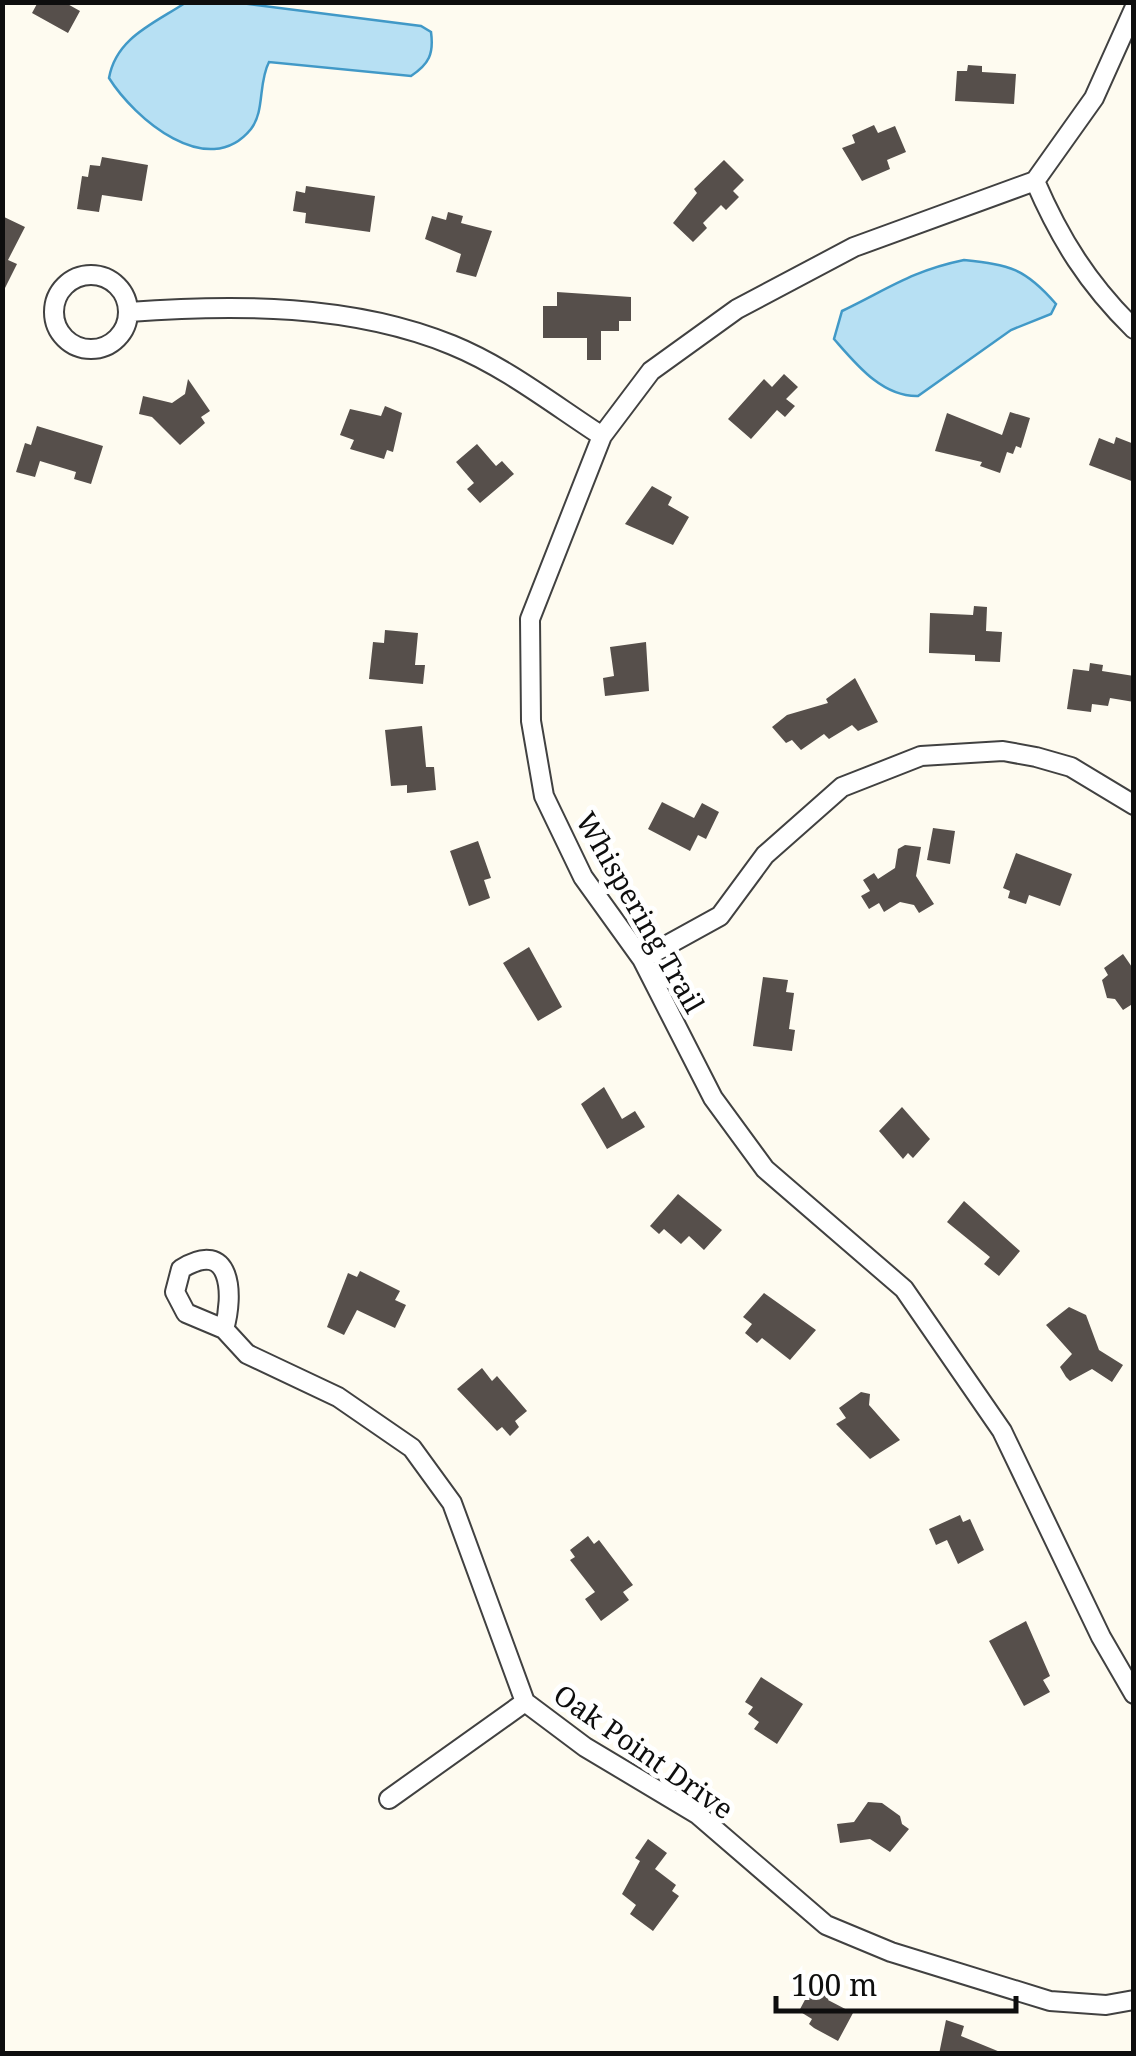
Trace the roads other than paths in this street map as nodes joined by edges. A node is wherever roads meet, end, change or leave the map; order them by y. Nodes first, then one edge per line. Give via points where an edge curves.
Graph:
1 (1134, 9) edge
2 (1034, 181) junction
3 (129, 312) junction
4 (1134, 329) edge
5 (602, 436) junction
6 (1134, 805) edge
7 (642, 959) junction
8 (224, 1330) dead end
9 (1134, 1694) edge
10 (524, 1702) junction
11 (389, 1799) dead end
12 (1134, 2000) edge

1 - 2 street via 1094,98
2 - 4 street via 1059,238 1096,292
2 - 5 street, Whispering Trail via 854,246 736,310 650,371
3 - 3 street via 114,343 91,350 69,343 53,312 72,280 98,275 120,288
3 - 5 street via 314,312 408,329 497,367
5 - 7 street, Whispering Trail via 530,619 531,721 544,796 583,877
6 - 7 street via 1071,767 1036,757 1003,750 920,756 842,787 765,855 720,916
7 - 9 street, Whispering Trail via 713,1098 765,1169 904,1289 1002,1431
8 - 10 street, Oak Point Drive via 248,1354 338,1397 412,1448 452,1503
10 - 11 street
10 - 12 street, Oak Point Drive via 697,1814 826,1925 1050,2001

